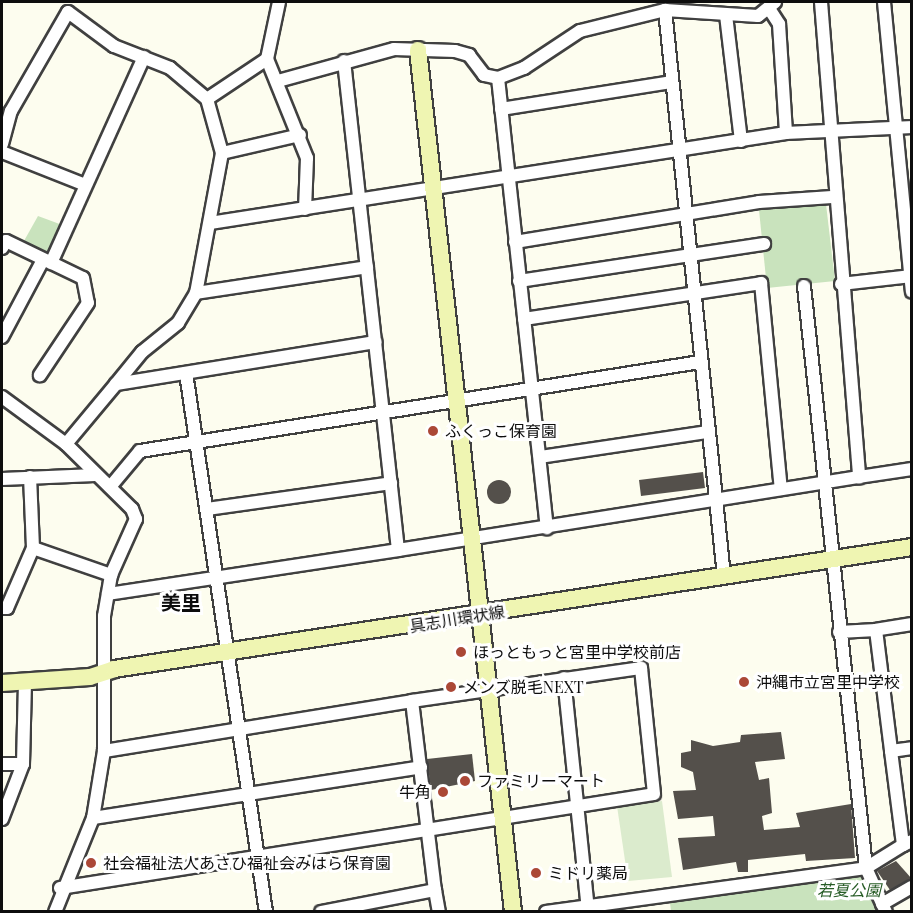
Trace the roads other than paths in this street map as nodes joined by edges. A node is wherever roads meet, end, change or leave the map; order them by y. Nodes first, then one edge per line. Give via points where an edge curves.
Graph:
1 (279, 2) edge
2 (821, 2) edge
3 (884, 2) edge
4 (773, 6) edge
5 (665, 10) junction
6 (726, 15) junction
7 (418, 50) junction
8 (144, 57) junction
9 (267, 59) junction
10 (344, 62) junction
11 (498, 78) junction
12 (278, 81) junction
13 (671, 82) junction
14 (207, 99) junction
15 (6, 108) edge
16 (501, 109) junction
17 (905, 128) edge
18 (828, 130) junction
19 (786, 133) junction
20 (300, 135) junction
21 (741, 141) junction
22 (2, 144) edge
23 (678, 150) junction
24 (2, 152) edge
25 (222, 153) junction
26 (508, 173) junction
27 (83, 184) junction
28 (434, 187) junction
29 (832, 197) junction
30 (361, 200) junction
31 (304, 208) junction
32 (684, 217) junction
33 (210, 223) junction
34 (515, 242) junction
35 (764, 244) dead end
36 (2, 248) edge
37 (688, 257) junction
38 (47, 262) junction
39 (368, 267) junction
40 (911, 276) edge
41 (519, 281) junction
42 (841, 284) junction
43 (804, 286) dead end
44 (912, 292) edge
45 (196, 293) junction
46 (693, 293) junction
47 (524, 319) junction
48 (2, 337) edge
49 (376, 342) junction
50 (700, 362) junction
51 (186, 373) junction
52 (40, 375) dead end
53 (116, 384) junction
54 (530, 387) junction
55 (2, 397) edge
56 (457, 400) junction
57 (384, 412) junction
58 (708, 432) junction
59 (196, 442) junction
60 (66, 444) junction
61 (540, 458) junction
62 (912, 469) edge
63 (95, 475) junction
64 (30, 477) junction
65 (858, 477) junction
66 (2, 479) edge
67 (823, 482) junction
68 (391, 483) junction
69 (110, 487) junction
70 (781, 489) junction
71 (715, 500) junction
72 (207, 510) junction
73 (547, 528) junction
74 (471, 541) junction
75 (912, 547) edge
76 (33, 548) junction
77 (398, 550) junction
78 (831, 560) junction
79 (111, 575) junction
80 (724, 576) junction
81 (217, 579) junction
82 (108, 594) junction
83 (2, 608) edge
84 (478, 616) junction
85 (912, 624) edge
86 (876, 630) junction
87 (839, 632) junction
88 (229, 653) junction
89 (103, 674) junction
90 (564, 678) junction
91 (25, 682) junction
92 (2, 683) edge
93 (487, 690) junction
94 (412, 701) junction
95 (241, 731) junction
96 (912, 748) edge
97 (104, 751) junction
98 (891, 751) junction
99 (2, 764) edge
100 (23, 764) junction
101 (421, 767) junction
102 (250, 796) junction
103 (574, 804) junction
104 (501, 816) junction
105 (93, 818) junction
106 (2, 819) edge
107 (428, 826) junction
108 (907, 843) edge
109 (259, 858) junction
110 (866, 868) junction
111 (912, 887) edge
112 (60, 888) junction
113 (435, 890) junction
114 (884, 908) edge
115 (587, 909) edge
116 (55, 912) edge
117 (266, 912) edge
118 (321, 912) edge
119 (439, 912) edge
120 (513, 912) edge
121 (546, 912) edge

1 - 9 street
2 - 18 street
3 - 17 street
4 - 6 street via 758,16
4 - 19 street via 778,24
5 - 6 street
5 - 11 street via 580,31 524,68
5 - 13 street
6 - 21 street
7 - 10 street via 394,49
7 - 11 street via 468,55 484,75
7 - 28 main road
8 - 14 street via 170,68
8 - 15 street via 114,46 68,12
8 - 27 street
9 - 12 street
9 - 14 street
10 - 12 street
10 - 30 street
11 - 16 street
12 - 20 street
13 - 16 street
13 - 23 street
14 - 25 street
15 - 22 street
16 - 26 street
17 - 18 street
17 - 40 street
18 - 19 street
18 - 29 street
19 - 21 street
20 - 25 street
20 - 31 street via 307,158
21 - 23 street
23 - 26 street
23 - 32 street
24 - 27 street
25 - 33 street
26 - 28 street
26 - 34 street
27 - 38 street
28 - 30 street
28 - 56 main road
29 - 32 street via 759,202
29 - 42 street
30 - 31 street
30 - 39 street
31 - 33 street
32 - 34 street
32 - 37 street
33 - 45 street
34 - 41 street
35 - 37 street
36 - 38 street via 6,241
37 - 41 street
37 - 46 street
38 - 48 street
38 - 52 street via 83,278 88,303
39 - 45 street
39 - 49 street
40 - 42 street
40 - 44 street
41 - 47 street
42 - 65 street
43 - 67 street
45 - 53 street via 178,323 142,352
46 - 47 street
46 - 50 street
46 - 70 street via 761,283
47 - 54 street
49 - 51 street
49 - 57 street
50 - 54 street
50 - 58 street
51 - 53 street
51 - 59 street
53 - 60 street
54 - 56 street
54 - 61 street
55 - 60 street
56 - 57 street
56 - 74 main road
57 - 59 street
57 - 68 street
58 - 61 street
58 - 71 street
59 - 69 street via 140,451
59 - 72 street
60 - 63 street
61 - 73 street
62 - 65 street
63 - 64 street
63 - 69 street
64 - 66 street
64 - 76 street
65 - 67 street
67 - 70 street
67 - 78 street
68 - 72 street
68 - 77 street
69 - 79 street via 136,519
70 - 71 street
71 - 73 street
71 - 80 street
72 - 81 street
73 - 74 street
74 - 77 street
74 - 84 main road
75 - 78 main road, 具志川環状線
76 - 79 street
76 - 83 street via 7,608
77 - 81 street
78 - 80 main road, 具志川環状線
78 - 87 street
79 - 82 street
80 - 84 main road, 具志川環状線
81 - 82 street
81 - 88 street
82 - 89 street
84 - 88 main road, 具志川環状線
84 - 93 main road
85 - 86 street
86 - 87 street
86 - 98 street
87 - 110 street
88 - 89 main road, 具志川環状線
88 - 95 street
89 - 91 main road, 具志川環状線
89 - 97 street
90 - 93 street
90 - 103 street
90 - 103 street via 641,668 654,794
91 - 92 main road, 具志川環状線
91 - 100 street
93 - 94 street
93 - 104 main road
94 - 95 street
94 - 101 street
95 - 97 street
95 - 102 street
96 - 98 street
97 - 105 street
98 - 108 street
99 - 100 street
100 - 106 street
101 - 102 street
101 - 107 street
102 - 105 street
102 - 109 street
103 - 104 street
103 - 115 street
104 - 107 street
104 - 120 main road
105 - 112 street
107 - 109 street
107 - 113 street
108 - 110 street
109 - 112 street
109 - 117 street
110 - 114 street
110 - 115 street
111 - 114 street
112 - 116 street
113 - 118 street
113 - 119 street
115 - 121 street

